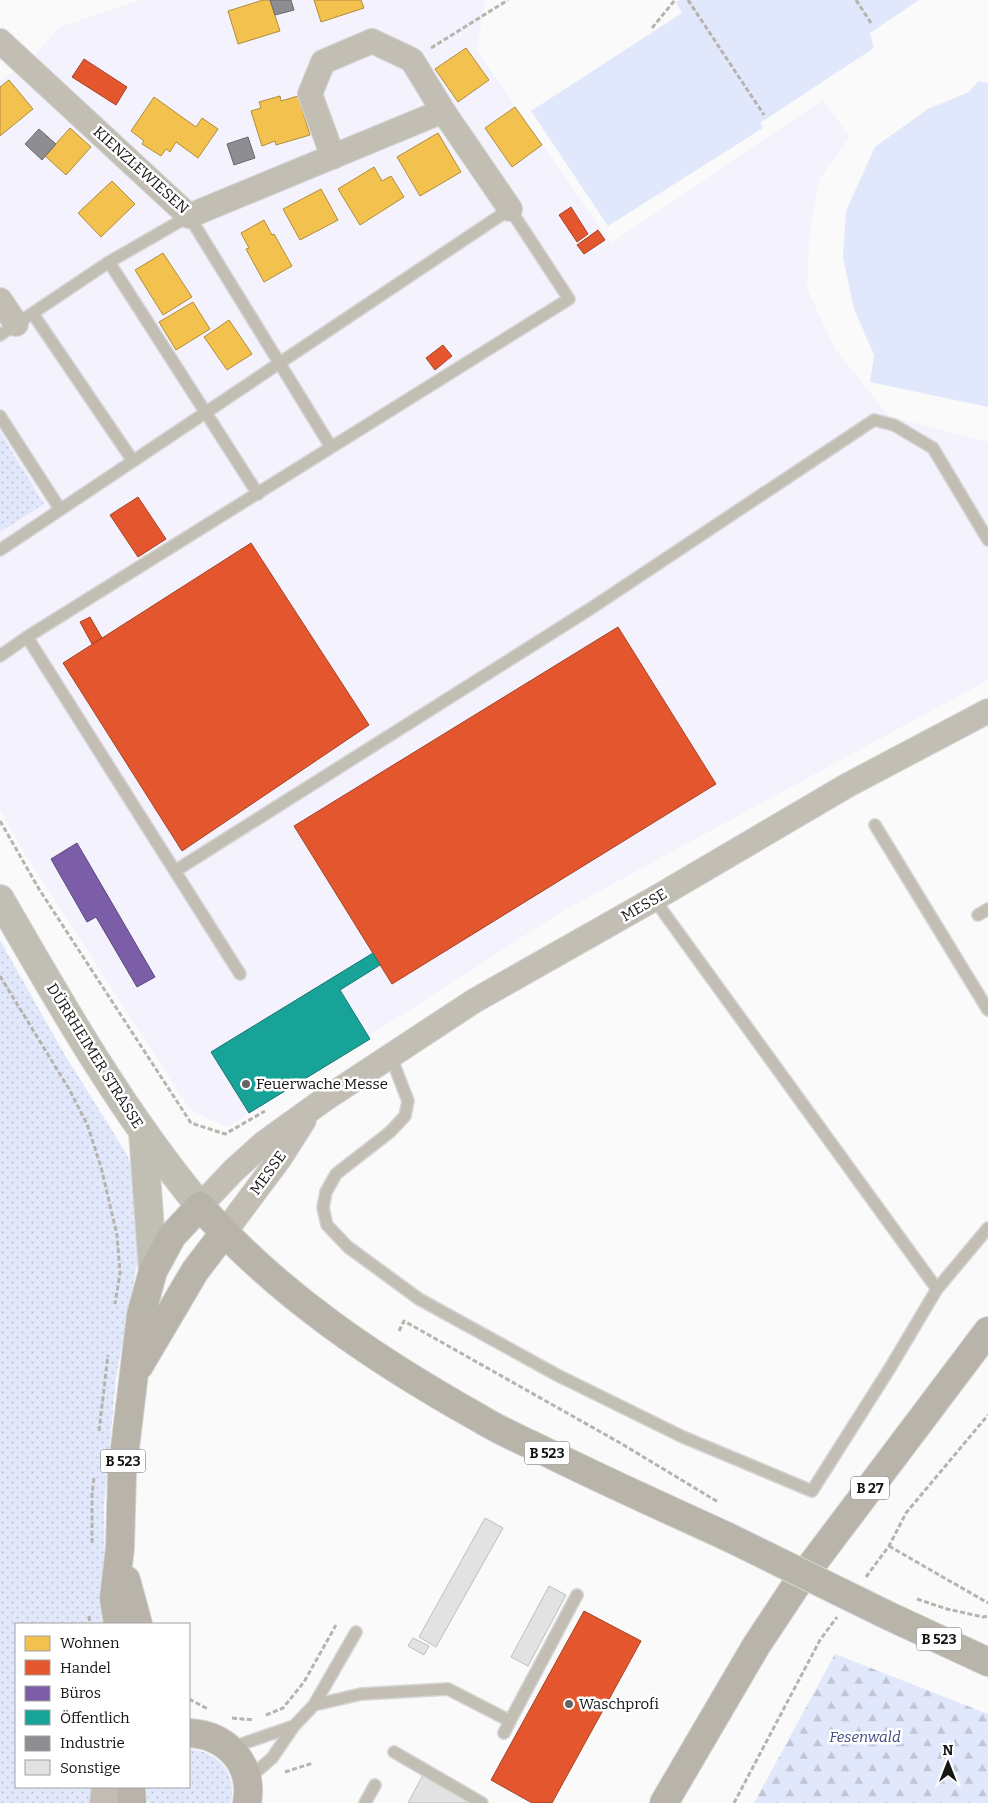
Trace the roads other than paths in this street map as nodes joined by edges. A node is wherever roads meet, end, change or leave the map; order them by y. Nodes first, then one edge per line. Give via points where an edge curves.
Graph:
1 (0, 41) edge
2 (443, 111) junction
3 (333, 157) junction
4 (510, 209) junction
5 (189, 216) junction
6 (109, 262) junction
7 (0, 300) edge
8 (10, 327) edge
9 (278, 364) junction
10 (206, 413) junction
11 (0, 416) edge
12 (331, 447) junction
13 (133, 461) junction
14 (258, 494) junction
15 (60, 510) junction
16 (988, 540) edge
17 (0, 550) edge
18 (27, 637) junction
19 (0, 656) edge
20 (988, 711) edge
21 (875, 825) dead end
22 (175, 872) junction
23 (0, 899) edge
24 (654, 900) junction
25 (240, 974) dead end
26 (988, 1010) edge
27 (391, 1056) junction
28 (309, 1112) junction
29 (143, 1132) junction
30 (200, 1206) junction
31 (988, 1228) edge
32 (224, 1233) junction
33 (153, 1271) junction
34 (937, 1289) junction
35 (988, 1331) edge
36 (134, 1374) junction
37 (120, 1548) junction
38 (577, 1595) dead end
39 (118, 1623) edge
40 (138, 1623) edge
41 (356, 1632) dead end
42 (988, 1662) edge
43 (314, 1705) junction
44 (510, 1721) junction
45 (294, 1726) junction
46 (190, 1733) edge
47 (504, 1733) dead end
48 (230, 1748) junction
49 (394, 1752) dead end
50 (375, 1785) dead end
51 (106, 1788) edge
52 (131, 1788) edge
53 (247, 1791) edge
54 (104, 1803) edge
55 (132, 1803) edge
56 (365, 1803) edge
57 (482, 1803) edge
58 (664, 1803) edge

1 - 5 street, KIENZLEWIESEN
2 - 3 street, KIENZLEWIESEN
2 - 3 street via 412,60 372,41 323,62 310,94
2 - 4 street
3 - 5 street, KIENZLEWIESEN
4 - 9 lane
4 - 12 lane via 569,299
5 - 6 lane
5 - 9 lane
6 - 8 lane
6 - 10 lane
7 - 8 street
8 - 13 lane
9 - 10 lane
9 - 12 lane
10 - 13 lane
10 - 14 lane
11 - 15 lane
12 - 14 lane
13 - 15 lane
14 - 18 lane
15 - 17 lane
16 - 22 lane via 933,448 894,425 874,420 590,609
18 - 19 lane
18 - 22 lane
20 - 24 street, MESSE via 848,785
21 - 26 lane
22 - 25 lane
23 - 29 main road, DÜRRHEIMER STRASSE
24 - 27 street, MESSE via 474,1001
24 - 34 lane
27 - 28 street, MESSE
27 - 34 lane via 408,1101 404,1116 390,1132 336,1174 326,1192 323,1208 327,1225 348,1247 419,1299 556,1374 684,1437 812,1491
28 - 30 street, MESSE via 264,1143
28 - 32 street, MESSE via 280,1158
29 - 30 main road, DÜRRHEIMER STRASSE
29 - 33 main road
30 - 32 main road, B 523
30 - 33 main road, B 523 via 172,1236
31 - 34 lane
32 - 36 main road, B 523 via 196,1271
32 - 42 main road, B 523, bridge via 272,1278 373,1354 479,1419
33 - 36 main road, B 523 via 141,1315
35 - 58 main road, B 27 via 795,1587 756,1646
36 - 37 main road, B 523 via 122,1473
37 - 39 main road via 114,1598
37 - 40 main road
38 - 44 lane
41 - 43 lane
43 - 44 lane via 361,1694 448,1689
43 - 45 lane
44 - 47 lane
45 - 48 lane
45 - 53 lane
46 - 48 main road via 216,1738
48 - 53 main road via 241,1762
49 - 57 lane
50 - 56 lane
51 - 54 street
52 - 55 main road

